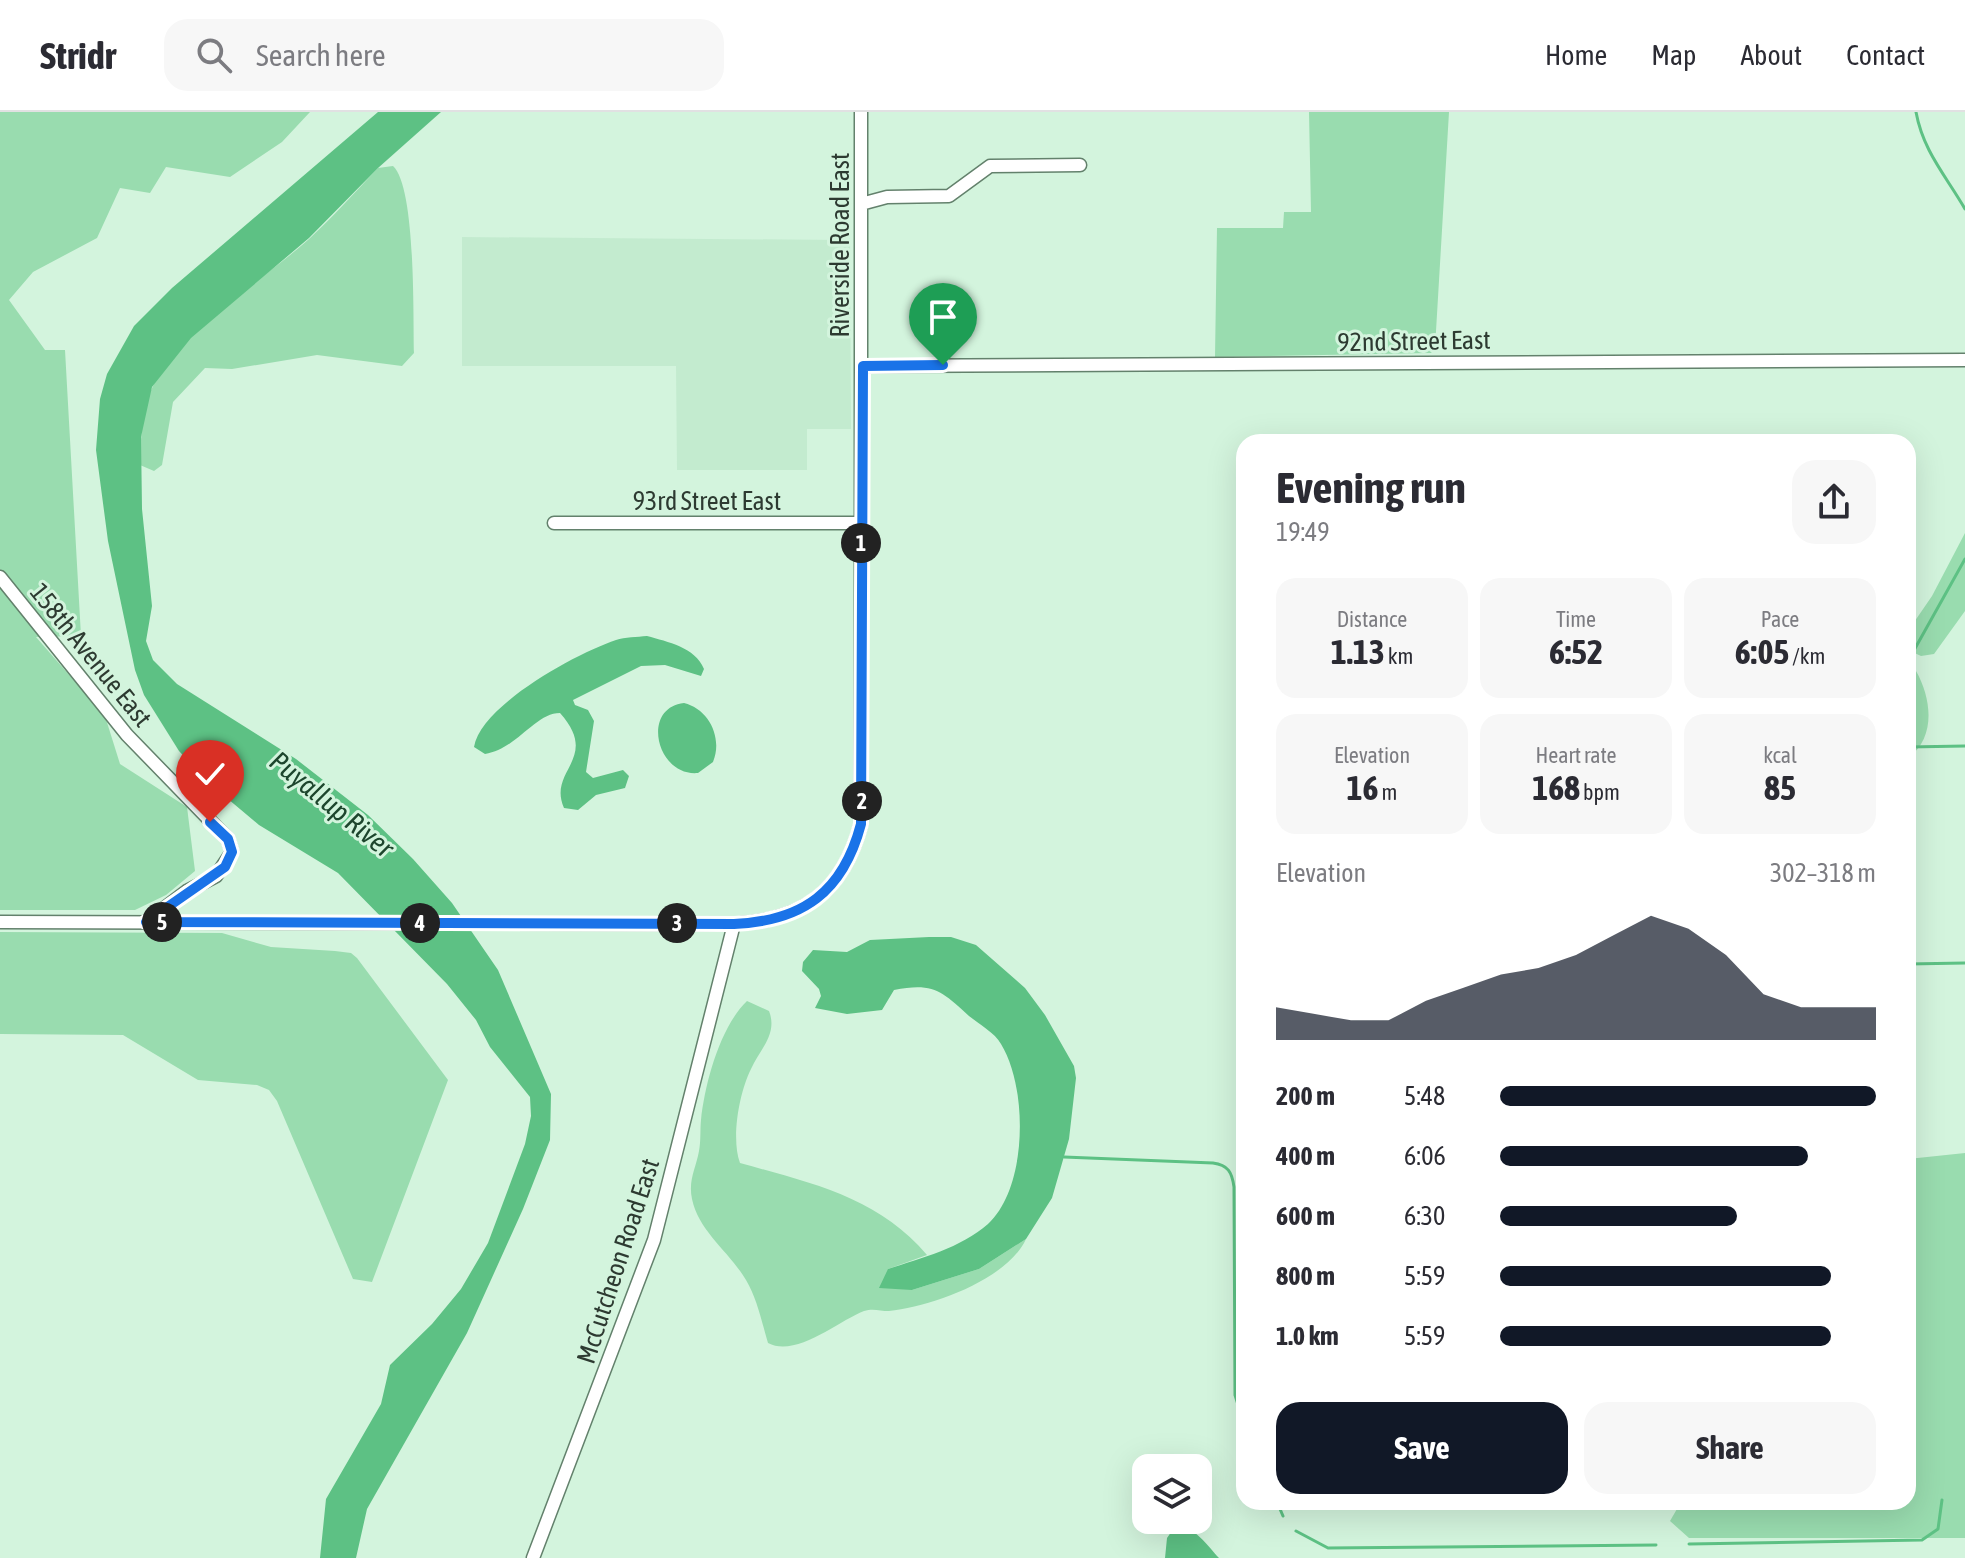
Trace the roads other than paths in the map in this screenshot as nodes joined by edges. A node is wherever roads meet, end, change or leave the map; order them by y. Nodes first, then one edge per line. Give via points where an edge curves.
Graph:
1 (861, 112) edge
2 (1080, 165) dead end
3 (861, 204) junction
4 (1965, 360) edge
5 (863, 366) junction
6 (554, 523) dead end
7 (861, 523) junction
8 (0, 577) edge
9 (0, 922) edge
10 (146, 922) junction
11 (734, 924) junction
12 (533, 1558) edge

1 - 3 street, Riverside Road East
2 - 3 street via 990,166 949,196 887,197
3 - 5 street, Riverside Road East
4 - 5 street, 92nd Street East
5 - 7 street, Riverside Road East
6 - 7 street, 93rd Street East
7 - 11 street, Riverside Road East via 858,838 843,871 822,895 783,917
8 - 10 street, 158th Avenue East via 127,735 228,839 232,852 225,867
9 - 10 street, Riverside Road East
10 - 11 street, Riverside Road East
11 - 12 street, McCutcheon Road East via 654,1240

